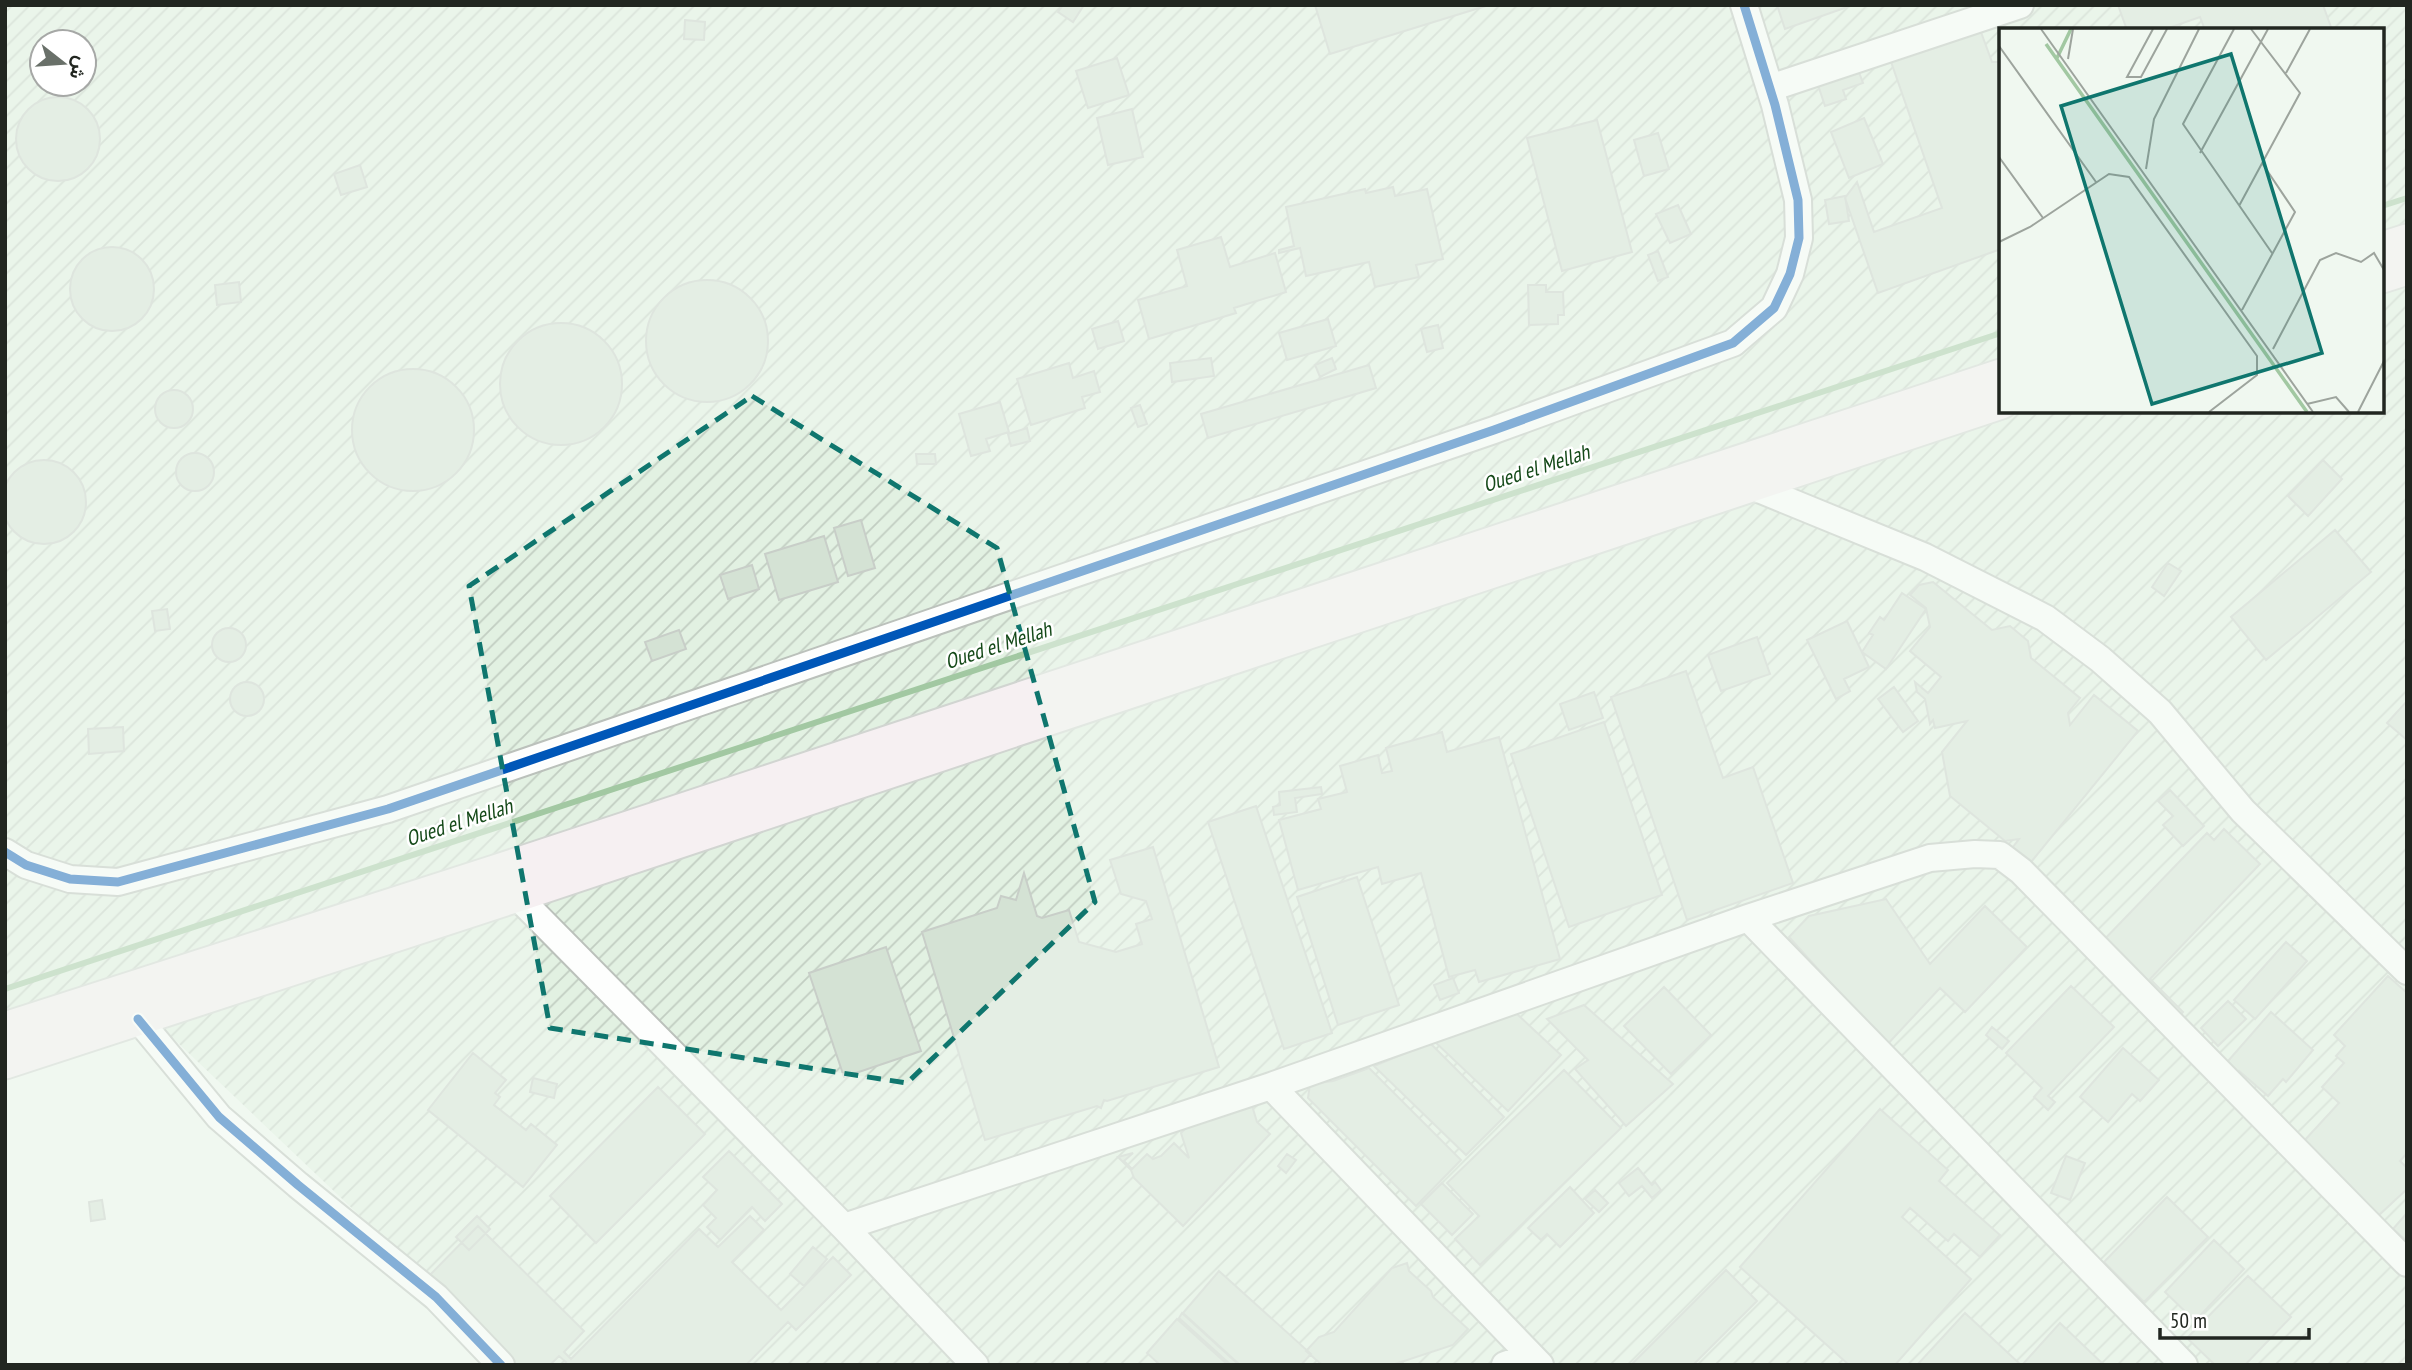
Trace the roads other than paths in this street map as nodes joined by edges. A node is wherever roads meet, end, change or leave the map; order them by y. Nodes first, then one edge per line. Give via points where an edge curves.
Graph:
1 (1744, 5) edge
2 (2020, 5) edge
3 (1770, 88) junction
4 (2407, 241) edge
5 (2384, 248) edge
6 (2407, 268) edge
7 (2384, 275) edge
8 (1999, 377) edge
9 (1999, 403) edge
10 (1749, 485) junction
11 (5, 852) edge
12 (505, 884) junction
13 (1748, 918) junction
14 (2407, 971) edge
15 (138, 1019) junction
16 (5, 1029) edge
17 (5, 1062) edge
18 (1271, 1086) junction
19 (844, 1227) junction
20 (2407, 1263) edge
21 (1536, 1360) edge
22 (502, 1365) edge
23 (975, 1365) edge
24 (1505, 1365) edge
25 (2184, 1365) edge

1 - 3 street
2 - 3 street
3 - 11 street via 1798,200 1798,238 1790,274 1774,308 1733,343 1494,430 387,810 118,882 70,879
4 - 5 main road
6 - 7 main road
8 - 12 main road
9 - 10 main road
10 - 12 main road
10 - 14 street via 1925,557 2045,618 2160,712 2244,811
12 - 15 main road
12 - 16 main road
12 - 19 street
13 - 18 street
13 - 20 street via 1930,858 2000,855 2021,871
13 - 25 street
15 - 17 main road
15 - 22 street via 219,1118 436,1297
18 - 19 street
18 - 21 street
19 - 23 street
21 - 24 street

